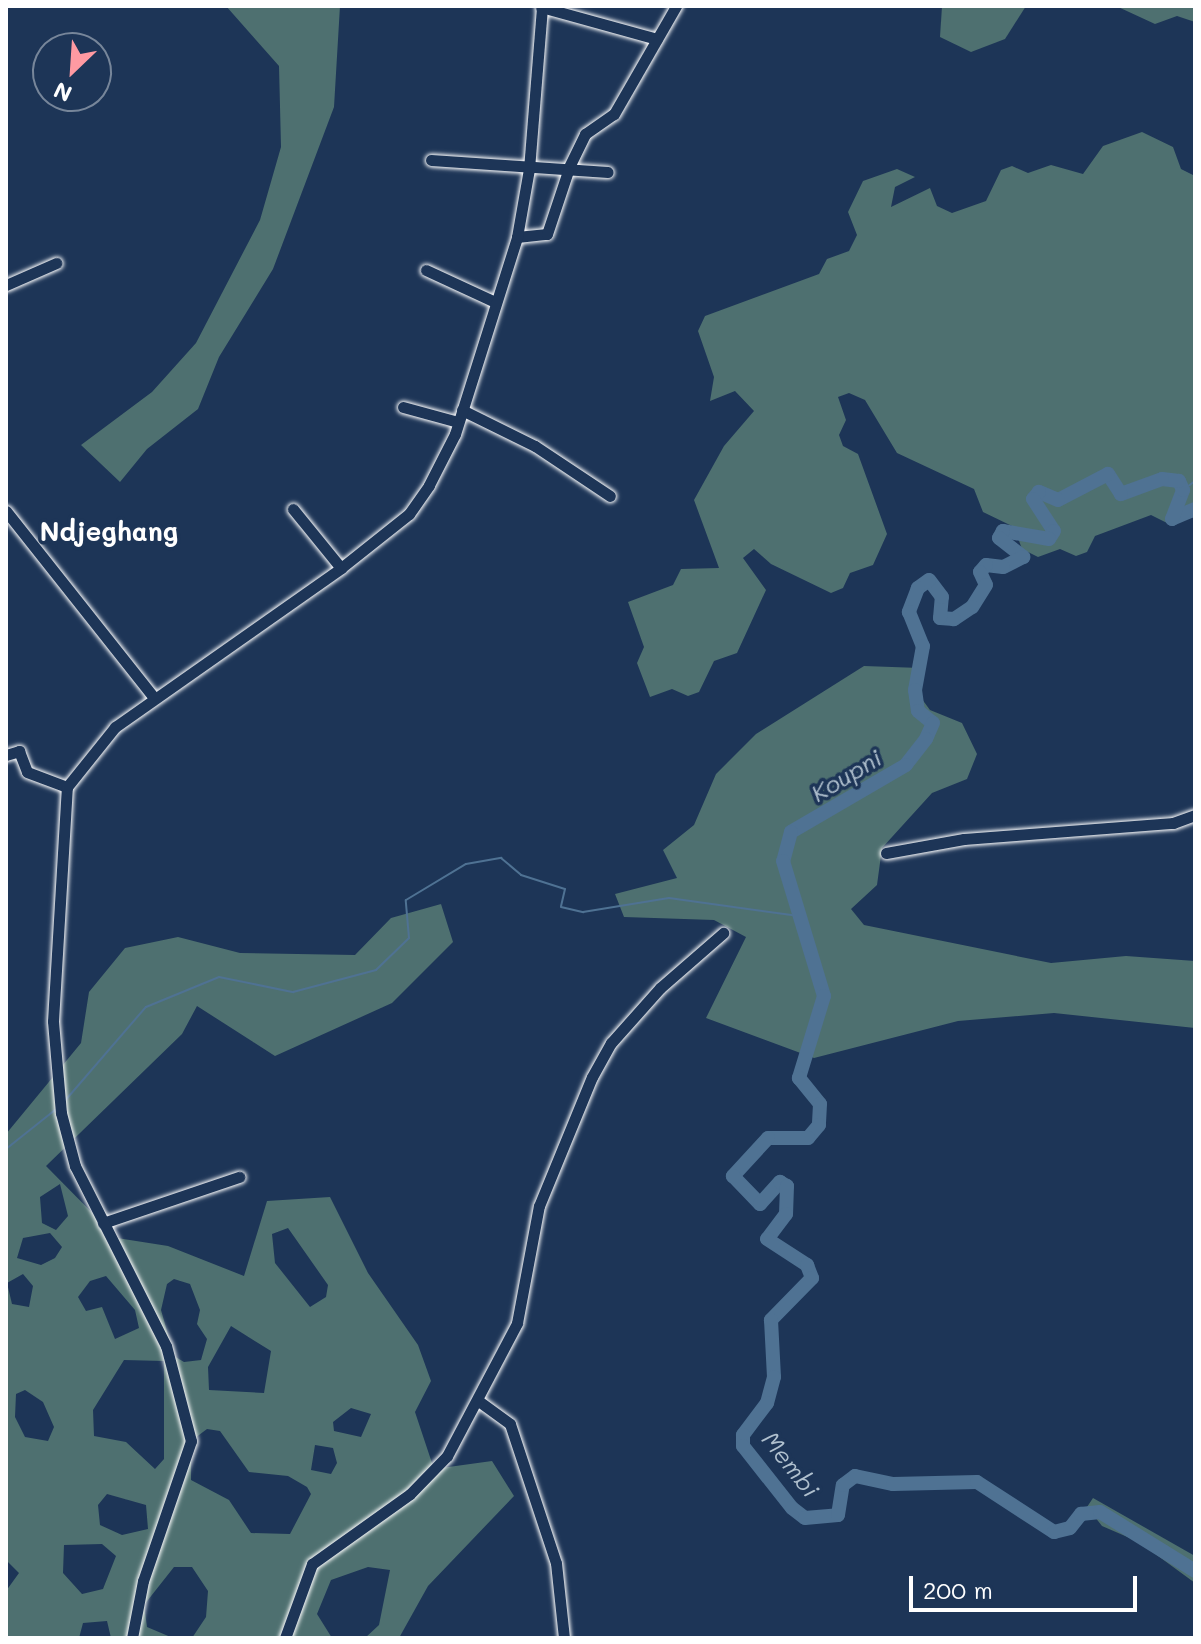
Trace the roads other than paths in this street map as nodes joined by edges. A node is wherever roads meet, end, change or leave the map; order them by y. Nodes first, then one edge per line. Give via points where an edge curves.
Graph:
1 (542, 6) edge
2 (676, 6) edge
3 (657, 39) junction
4 (431, 160) dead end
5 (529, 169) junction
6 (569, 169) junction
7 (608, 172) dead end
8 (517, 237) junction
9 (56, 263) dead end
10 (426, 270) dead end
11 (6, 285) edge
12 (495, 302) junction
13 (403, 407) dead end
14 (462, 410) junction
15 (458, 422) junction
16 (610, 496) dead end
17 (293, 509) dead end
18 (6, 511) edge
19 (341, 568) junction
20 (154, 698) junction
21 (6, 755) edge
22 (67, 787) junction
23 (1195, 815) edge
24 (886, 853) dead end
25 (723, 933) dead end
26 (239, 1177) dead end
27 (103, 1223) junction
28 (480, 1402) junction
29 (132, 1638) edge
30 (285, 1638) edge
31 (564, 1638) edge

1 - 3 street
1 - 5 street
2 - 3 street
3 - 6 street via 614,114 585,134
4 - 5 street
5 - 6 street
5 - 8 street
6 - 7 street
6 - 8 street via 547,234
8 - 12 street
9 - 11 street
10 - 12 street
12 - 14 street
13 - 15 street
14 - 15 street
14 - 16 street via 535,446
15 - 19 street via 446,456 409,514
17 - 19 street
18 - 20 street
19 - 20 street
20 - 22 street via 101,740
21 - 22 street via 19,751 27,772
22 - 27 street via 60,826 53,1062 75,1166
23 - 24 street via 1173,823 964,839
25 - 28 street via 660,988 611,1043 592,1077 539,1206 517,1323
26 - 27 street
27 - 29 street via 166,1346 191,1441 143,1581
28 - 30 street via 447,1456 410,1494 312,1564
28 - 31 street via 510,1424 556,1563

